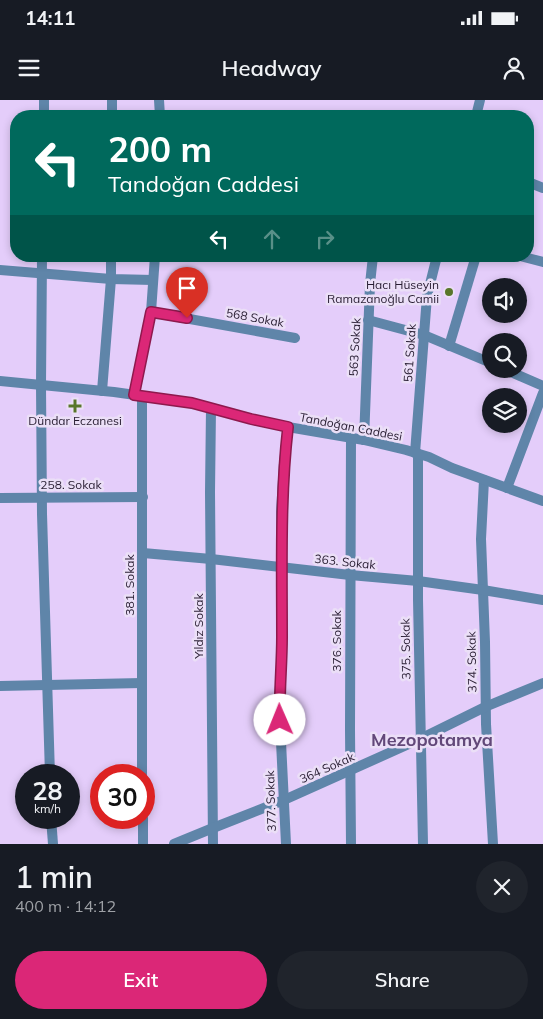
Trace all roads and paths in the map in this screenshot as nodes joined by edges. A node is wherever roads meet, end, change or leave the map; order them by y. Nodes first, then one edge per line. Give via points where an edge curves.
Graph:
1 (42, 262) edge
2 (111, 262) edge
3 (155, 262) edge
4 (372, 262) edge
5 (436, 262) edge
6 (474, 262) edge
7 (0, 270) edge
8 (42, 273) junction
9 (111, 279) junction
10 (154, 280) junction
11 (151, 312) junction
12 (368, 320) junction
13 (424, 335) junction
14 (295, 338) dead end
15 (450, 346) junction
16 (482, 359) edge
17 (525, 378) edge
18 (0, 381) edge
19 (41, 385) junction
20 (543, 386) edge
21 (102, 391) junction
22 (543, 393) edge
23 (138, 396) junction
24 (211, 408) junction
25 (288, 427) junction
26 (351, 438) junction
27 (364, 440) junction
28 (417, 453) junction
29 (484, 480) junction
30 (507, 488) junction
31 (42, 497) junction
32 (143, 497) junction
33 (0, 498) edge
34 (543, 501) edge
35 (143, 553) junction
36 (211, 559) junction
37 (282, 567) junction
38 (350, 575) junction
39 (418, 581) junction
40 (483, 590) junction
41 (543, 600) edge
42 (142, 683) junction
43 (543, 683) edge
44 (48, 685) junction
45 (0, 686) edge
46 (485, 707) junction
47 (420, 739) junction
48 (50, 764) edge
49 (142, 764) edge
50 (350, 771) junction
51 (284, 800) junction
52 (213, 828) junction
53 (52, 829) edge
54 (142, 829) edge
55 (53, 844) edge
56 (143, 844) edge
57 (174, 844) edge
58 (213, 844) edge
59 (286, 844) edge
60 (351, 844) edge
61 (422, 844) edge
62 (493, 844) edge

1 - 8 street
2 - 9 street
3 - 10 street, 381. Sokak
4 - 12 street, 563 Sokak
5 - 13 street, 561 Sokak via 427,296
6 - 15 street
7 - 8 street
8 - 9 street
8 - 19 street
9 - 10 street
9 - 21 street
10 - 11 street, 381. Sokak
11 - 14 street, 568 Sokak
11 - 23 street, 381. Sokak
12 - 13 street
12 - 27 street, 563 Sokak
13 - 15 street
13 - 28 street, 561 Sokak
15 - 16 street
17 - 20 street
18 - 19 street, Tandoğan Caddesi
19 - 21 street, Tandoğan Caddesi
19 - 31 street
21 - 23 street, Tandoğan Caddesi
22 - 30 street
23 - 24 street, Tandoğan Caddesi
23 - 32 street, 381. Sokak
24 - 25 street, Tandoğan Caddesi
24 - 36 street, Yıldız Sokak
25 - 26 street, Tandoğan Caddesi
25 - 37 street, 377. Sokak via 281,512
26 - 27 street, Tandoğan Caddesi
26 - 38 street, 376. Sokak
27 - 28 street, Tandoğan Caddesi
28 - 29 street, Tandoğan Caddesi
28 - 39 street, 375. Sokak
29 - 30 street, Tandoğan Caddesi
29 - 40 street, 374. Sokak
30 - 34 street, Tandoğan Caddesi
31 - 32 street, 258. Sokak
31 - 33 street, 258. Sokak
31 - 44 street
32 - 35 street, 381. Sokak
35 - 36 street, 363. Sokak
35 - 42 street, 381. Sokak
36 - 37 street, 363. Sokak
36 - 52 street, Yıldız Sokak
37 - 38 street, 363. Sokak
37 - 51 street, 377. Sokak via 279,701
38 - 39 street, 363. Sokak
38 - 50 street, 376. Sokak
39 - 40 street, 363. Sokak
39 - 47 street, 375. Sokak
40 - 41 street, 363. Sokak
40 - 46 street, 374. Sokak
42 - 44 street
42 - 49 street, 381. Sokak
43 - 46 street, 364 Sokak
44 - 45 street
44 - 48 street
46 - 47 street, 364 Sokak
46 - 62 street, 374. Sokak
47 - 50 street, 364 Sokak
47 - 61 street, 375. Sokak
50 - 51 street, 364 Sokak
50 - 60 street, 376. Sokak
51 - 52 street, 364 Sokak
51 - 59 street, 377. Sokak
52 - 57 street, 364 Sokak
52 - 58 street, Yıldız Sokak
53 - 55 street
54 - 56 street

